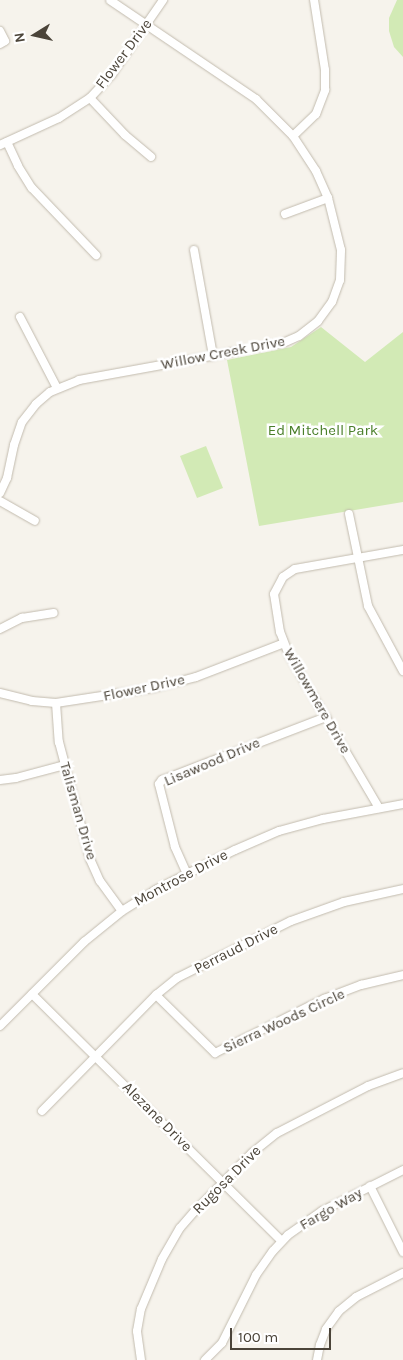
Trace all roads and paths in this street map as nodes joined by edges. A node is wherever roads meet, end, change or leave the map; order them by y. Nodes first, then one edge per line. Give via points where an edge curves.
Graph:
1 (110, 0) edge
2 (163, 0) edge
3 (314, 0) edge
4 (146, 25) junction
5 (0, 31) edge
6 (0, 44) edge
7 (90, 98) junction
8 (293, 136) junction
9 (3, 144) edge
10 (152, 156) dead end
11 (328, 198) junction
12 (285, 214) dead end
13 (194, 250) dead end
14 (96, 255) dead end
15 (20, 317) dead end
16 (213, 356) junction
17 (57, 388) junction
18 (0, 493) edge
19 (0, 501) edge
20 (350, 514) dead end
21 (35, 521) dead end
22 (403, 550) edge
23 (357, 558) junction
24 (54, 613) dead end
25 (0, 629) edge
26 (284, 643) junction
27 (403, 670) edge
28 (0, 693) edge
29 (56, 703) junction
30 (326, 717) junction
31 (65, 765) junction
32 (0, 780) edge
33 (403, 804) edge
34 (379, 808) junction
35 (187, 874) junction
36 (403, 889) edge
37 (122, 911) junction
38 (403, 975) edge
39 (32, 994) junction
40 (156, 995) junction
41 (0, 1026) edge
42 (96, 1056) junction
43 (403, 1073) edge
44 (42, 1111) dead end
45 (403, 1170) edge
46 (223, 1182) junction
47 (370, 1186) junction
48 (282, 1241) junction
49 (403, 1252) edge
50 (403, 1273) edge
51 (210, 1359) edge
52 (141, 1360) edge
53 (317, 1360) edge

1 - 4 street, Willow Creek Drive
2 - 4 street, Flower Drive
3 - 8 street via 325,90 316,114
4 - 7 street, Flower Drive via 112,74
4 - 8 street, Willow Creek Drive via 256,99
5 - 6 street via 5,42
7 - 9 street, Flower Drive via 59,118
7 - 10 street
8 - 11 street, Willow Creek Drive via 316,171
9 - 14 street via 32,188
11 - 12 street
11 - 16 street, Willow Creek Drive via 342,262 336,291 325,312 309,329 283,343
13 - 16 street
15 - 17 street
16 - 17 street, Willow Creek Drive via 79,380
17 - 18 street, Willow Creek Drive via 36,404 22,422
19 - 21 street
20 - 23 street
22 - 23 street, Willowmere Drive
23 - 26 street, Willowmere Drive via 300,568 283,577 275,589 274,599
23 - 27 street via 368,606
24 - 25 street via 22,618
26 - 29 street, Flower Drive via 170,684
26 - 30 street, Willowmere Drive
28 - 29 street, Flower Drive
29 - 31 street, Talisman Drive via 57,731
30 - 34 street, Willowmere Drive
30 - 35 street, Lisawood Drive via 166,778 159,784 175,847
31 - 32 street
31 - 37 street, Talisman Drive via 94,868
33 - 34 street, Montrose Drive
34 - 35 street, Montrose Drive via 323,818 279,831
35 - 37 street, Montrose Drive
36 - 40 street, Perraud Drive via 344,902 290,921 182,975
37 - 39 street, Montrose Drive via 84,942
38 - 40 street, Sierra Woods Circle via 324,999 215,1053
39 - 41 street, Montrose Drive
39 - 42 street, Alezane Drive
40 - 42 street, Perraud Drive
42 - 44 street, Perraud Drive
42 - 46 street, Alezane Drive
43 - 46 street, Rugosa Drive via 368,1086 278,1133
45 - 47 street, Fargo Way
46 - 48 street, Alezane Drive
46 - 52 street, Rugosa Drive via 180,1228 162,1259 138,1320
47 - 48 street, Fargo Way via 322,1211
47 - 49 street
48 - 51 street, Fargo Way via 256,1275 229,1333
50 - 53 street via 356,1297 339,1311 321,1340

